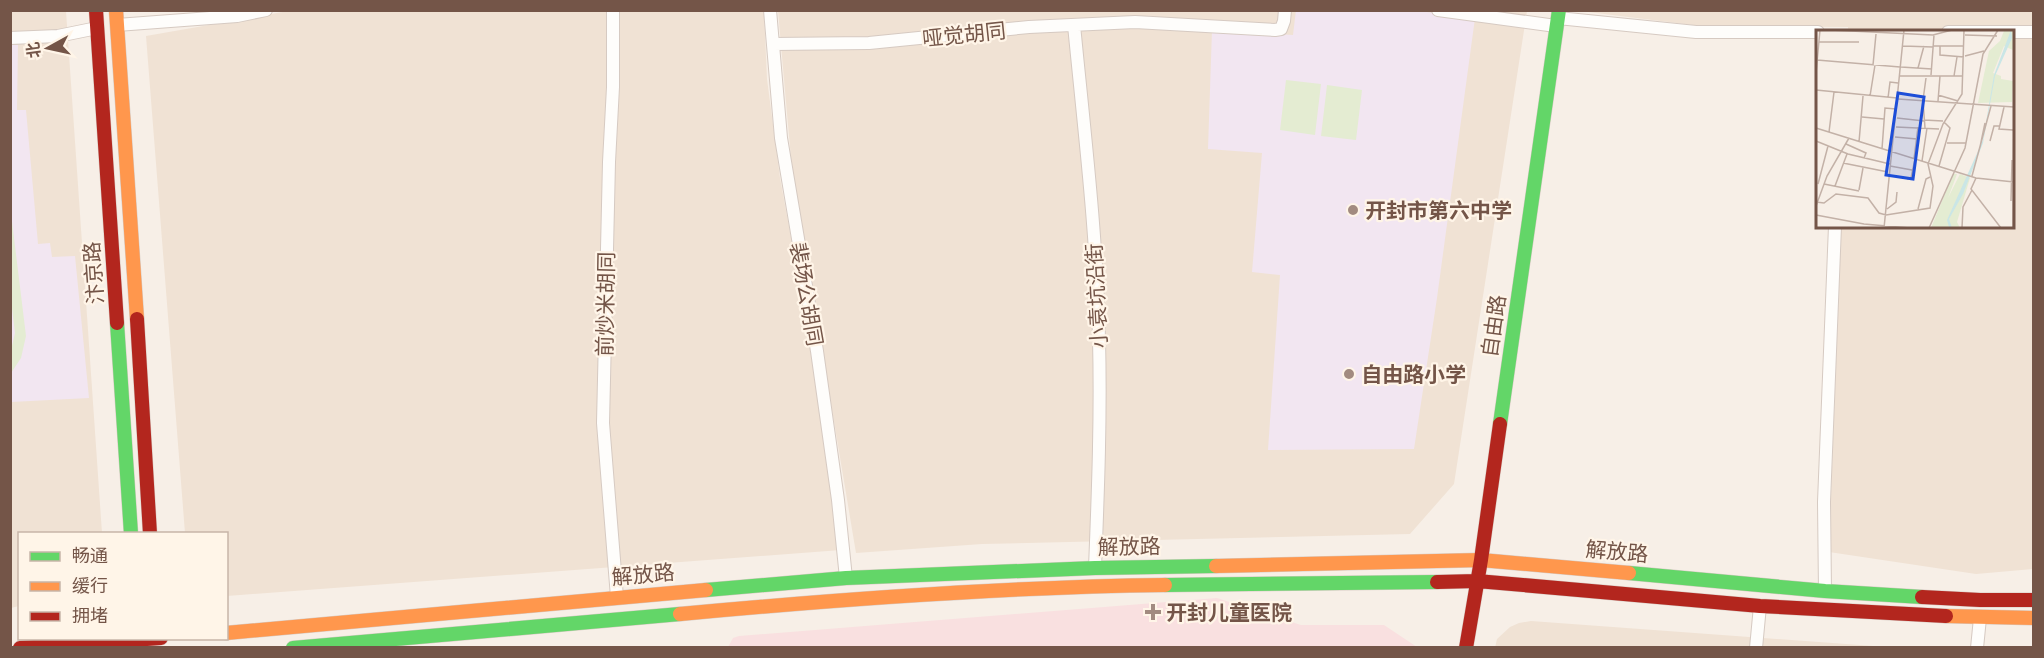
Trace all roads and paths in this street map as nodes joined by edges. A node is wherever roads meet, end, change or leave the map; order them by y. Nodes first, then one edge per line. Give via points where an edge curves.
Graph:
1 (96, 10) edge
2 (116, 10) edge
3 (266, 10) edge
4 (613, 10) edge
5 (770, 10) edge
6 (1285, 10) edge
7 (1438, 10) edge
8 (1557, 18) edge
9 (1074, 25) junction
10 (117, 26) junction
11 (98, 28) junction
12 (1816, 32) edge
13 (2014, 33) edge
14 (2034, 33) edge
15 (10, 38) edge
16 (773, 44) junction
17 (1835, 228) edge
18 (131, 532) edge
19 (150, 532) edge
20 (1481, 560) junction
21 (1095, 568) junction
22 (846, 578) junction
23 (1477, 581) junction
24 (1825, 591) junction
25 (618, 597) junction
26 (2034, 600) edge
27 (1760, 606) junction
28 (1980, 618) junction
29 (2034, 618) edge
30 (228, 633) edge
31 (138, 642) edge
32 (393, 643) edge
33 (20, 648) edge
34 (293, 648) edge
35 (1466, 648) edge
36 (1756, 648) edge
37 (1977, 648) edge

1 - 11 main road, 汴京路
2 - 10 main road, 汴京路
3 - 10 street
4 - 25 street, 前炒米胡同 via 603,423
5 - 16 street, 裴场公胡同
6 - 9 street, 哑觉胡同 via 1281,29 1275,30 1135,22
7 - 8 street
8 - 12 street via 1696,32
8 - 20 main road, 自由路
9 - 16 street, 哑觉胡同 via 869,43
9 - 21 street, 小袁坑沿街 via 1100,338
10 - 19 main road, 汴京路
11 - 15 street via 58,36
11 - 18 main road, 汴京路
13 - 14 street
16 - 22 street, 裴场公胡同 via 781,138 817,351
17 - 24 street via 1824,502
20 - 21 main road, 解放路
20 - 23 main road, 自由路
20 - 24 main road, 解放路
21 - 22 main road, 解放路
22 - 25 main road, 解放路
23 - 27 main road, 解放路
23 - 32 main road, 解放路 via 1094,586 845,599
23 - 35 main road, 自由路
24 - 26 main road, 解放路
25 - 30 main road, 解放路
27 - 28 main road, 解放路
27 - 36 street
28 - 29 main road, 解放路
28 - 37 street
31 - 33 main road
32 - 34 main road, 解放路

